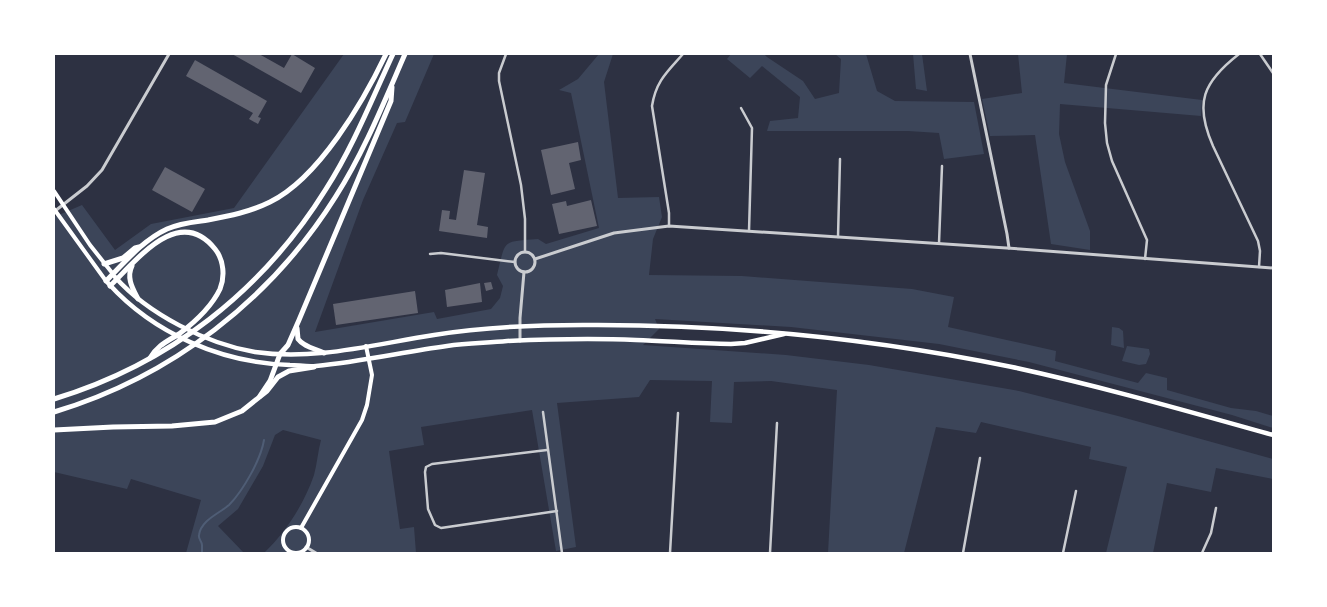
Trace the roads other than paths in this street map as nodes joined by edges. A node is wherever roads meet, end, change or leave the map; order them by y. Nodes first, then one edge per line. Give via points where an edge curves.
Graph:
1 (169, 54) edge
2 (386, 54) edge
3 (393, 54) edge
4 (405, 54) edge
5 (506, 54) edge
6 (683, 54) edge
7 (970, 54) edge
8 (1116, 54) edge
9 (1239, 54) edge
10 (1260, 54) edge
11 (1273, 74) edge
12 (392, 84) junction
13 (741, 108) dead end
14 (840, 160) dead end
15 (942, 166) dead end
16 (54, 191) edge
17 (63, 205) junction
18 (54, 210) edge
19 (668, 226) junction
20 (749, 231) junction
21 (838, 238) junction
22 (939, 244) junction
23 (142, 246) junction
24 (1008, 248) junction
25 (525, 252) junction
26 (430, 254) dead end
27 (535, 259) junction
28 (1145, 259) junction
29 (135, 262) junction
30 (515, 262) junction
31 (104, 264) junction
32 (1259, 267) junction
33 (1273, 268) edge
34 (524, 272) junction
35 (115, 277) junction
36 (108, 283) junction
37 (138, 299) junction
38 (299, 320) junction
39 (520, 326) junction
40 (788, 333) junction
41 (520, 341) junction
42 (366, 346) junction
43 (324, 353) junction
44 (280, 354) junction
45 (369, 358) junction
46 (150, 360) junction
47 (275, 365) junction
48 (314, 366) junction
49 (260, 396) junction
50 (54, 399) edge
51 (54, 412) edge
52 (543, 412) dead end
53 (678, 413) dead end
54 (777, 423) dead end
55 (54, 430) edge
56 (1273, 435) edge
57 (547, 450) junction
58 (980, 458) dead end
59 (1076, 491) dead end
60 (1216, 508) dead end
61 (557, 511) junction
62 (302, 528) junction
63 (306, 547) junction
64 (286, 548) junction
65 (283, 553) edge
66 (316, 553) edge
67 (562, 553) edge
68 (670, 553) edge
69 (770, 553) edge
70 (963, 553) edge
71 (1063, 553) edge
72 (1202, 553) edge

1 - 17 street via 102,170
2 - 23 highway via 372,84 334,142 294,185 271,202 239,214 167,229
3 - 46 highway via 327,188 284,248 247,287 208,320
4 - 12 highway
5 - 25 street via 499,81 521,185
6 - 19 street via 664,74 654,91 652,106 669,213
7 - 24 street
8 - 28 street via 1106,85 1104,123 1112,161 1147,240
9 - 32 street via 1216,73 1207,88 1204,119 1212,146 1258,241
10 - 11 street
12 - 38 highway via 391,101
12 - 51 highway via 336,196 293,256 250,301 216,330 155,370 114,390
13 - 20 street via 752,128
14 - 21 street
15 - 22 street
16 - 17 main road
17 - 18 street
17 - 31 main road
18 - 36 main road
19 - 20 street
19 - 27 street via 614,233
20 - 21 street
21 - 22 street
22 - 24 street
23 - 31 highway via 123,258
23 - 35 highway
24 - 28 street
25 - 27 street
25 - 30 street via 517,256
26 - 30 street
27 - 34 street via 534,268
28 - 32 street
29 - 35 highway
29 - 37 highway via 130,279
29 - 46 highway via 152,244 185,232 205,239 216,250 223,274 211,304 197,320 157,348
30 - 34 street via 518,270
31 - 35 main road
32 - 33 street
34 - 39 street
35 - 36 highway
35 - 37 main road
36 - 47 main road via 139,312 161,327 221,354
37 - 44 main road via 210,339 254,352
38 - 43 highway via 298,339 303,345
38 - 44 highway via 288,345
39 - 40 main road via 710,327
39 - 41 street
39 - 42 main road via 437,334
40 - 41 main road via 731,344 626,340
40 - 56 main road via 876,343 1013,368
41 - 45 main road via 449,346
42 - 43 main road
42 - 45 main road
43 - 44 main road
44 - 47 highway
45 - 48 main road
45 - 62 main road via 372,375 362,420
46 - 50 highway via 109,380
47 - 48 main road
47 - 49 highway
48 - 49 highway via 289,371
49 - 55 highway via 242,411 215,422
52 - 57 street
53 - 68 street
54 - 69 street
57 - 61 street
57 - 61 street via 426,467 428,510 435,526 441,528
58 - 70 street
59 - 71 street
60 - 72 street
61 - 67 street
62 - 63 main road via 308,534
62 - 64 main road via 293,527 286,532 283,540
63 - 64 main road via 298,552
63 - 66 street
64 - 65 main road

